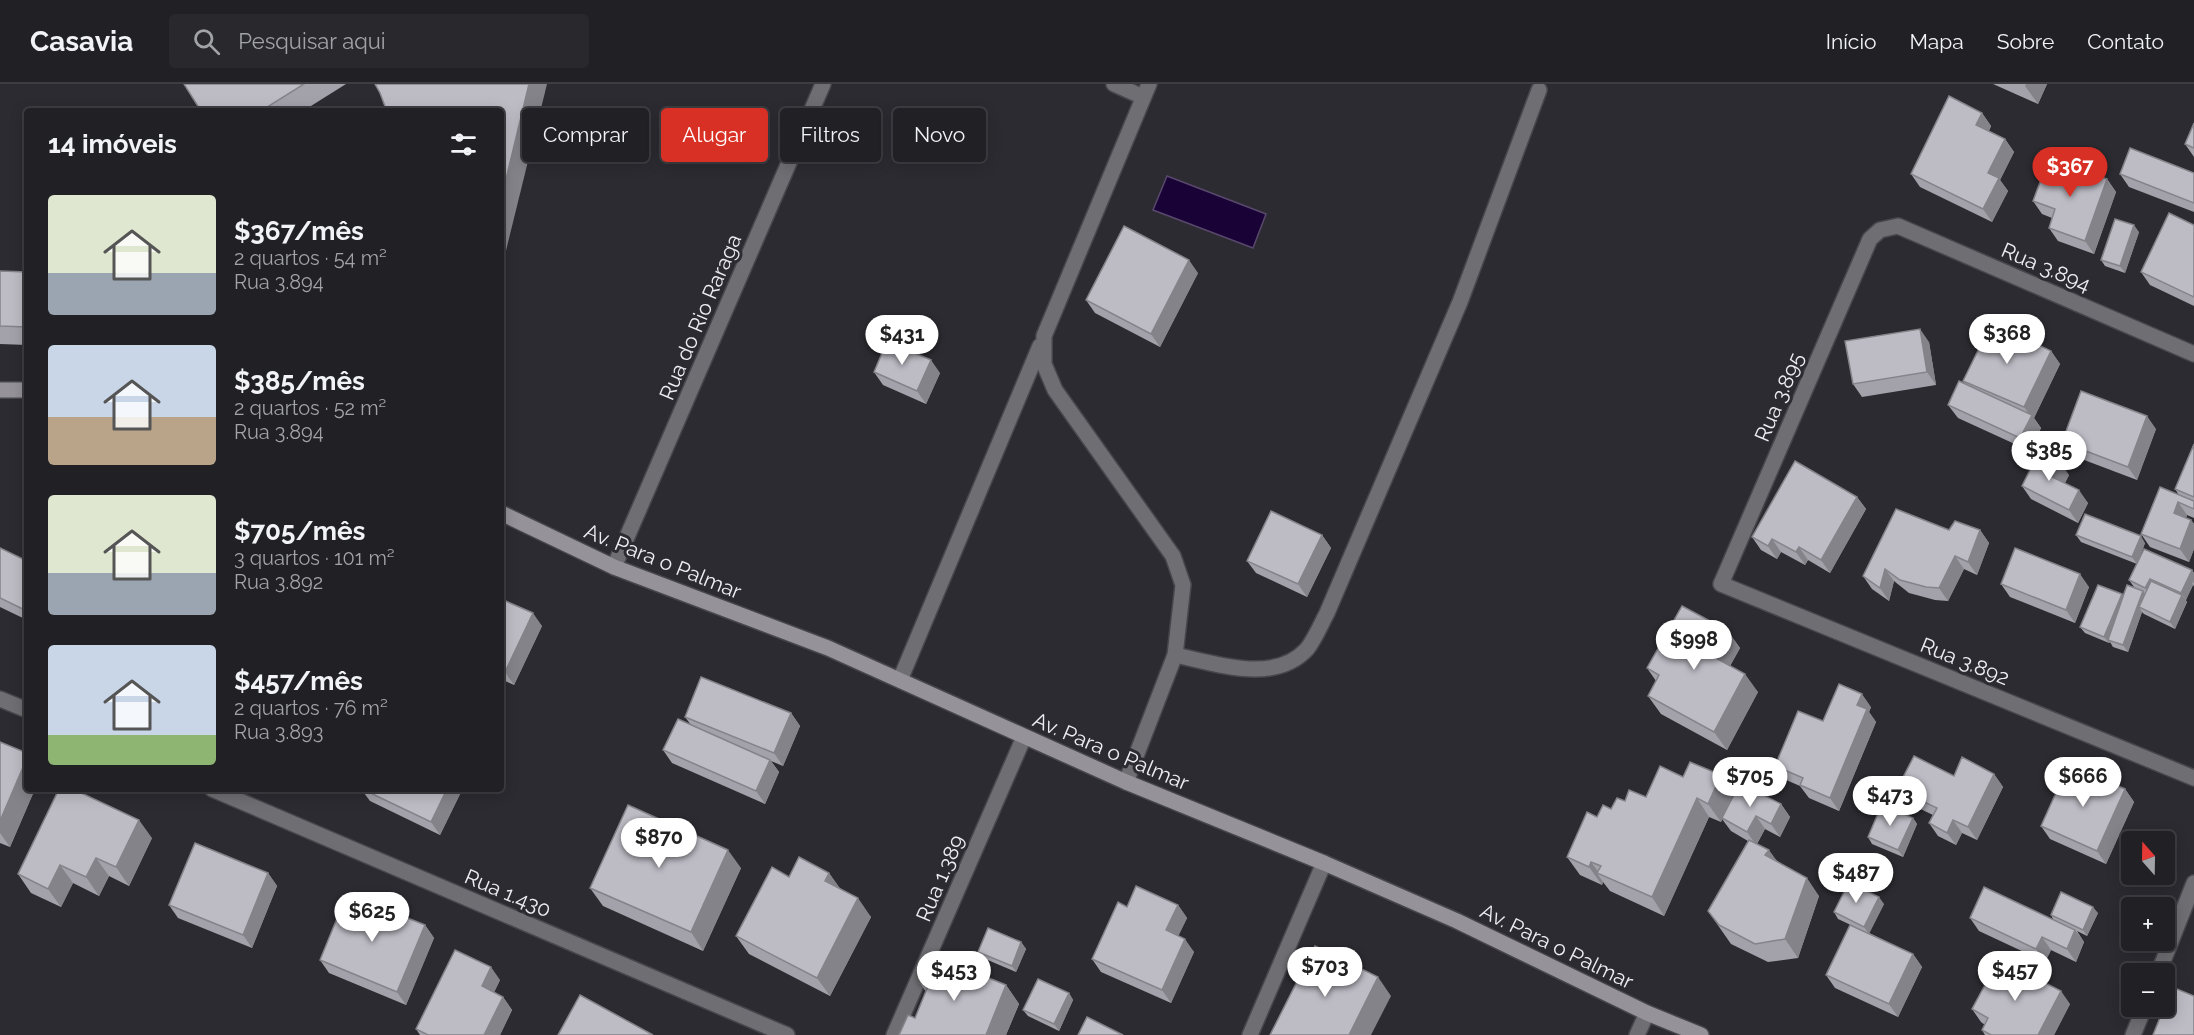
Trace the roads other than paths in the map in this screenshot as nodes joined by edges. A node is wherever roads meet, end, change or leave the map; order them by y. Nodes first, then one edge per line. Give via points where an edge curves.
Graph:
1 (823, 84) edge
2 (1114, 84) edge
3 (1539, 90) dead end
4 (1146, 91) edge
5 (1880, 230) joint
6 (1044, 336) junction
7 (2194, 354) edge
8 (0, 390) edge
9 (24, 390) edge
10 (504, 514) edge
11 (614, 567) junction
12 (1720, 584) joint
13 (1175, 655) junction
14 (900, 681) junction
15 (0, 699) edge
16 (24, 709) edge
17 (1024, 737) junction
18 (2194, 778) edge
19 (1126, 782) junction
20 (219, 792) edge
21 (1324, 863) junction
22 (2194, 883) edge
23 (2162, 963) edge
24 (1647, 1012) junction
25 (2140, 1017) edge
26 (787, 1035) edge
27 (894, 1035) edge
28 (1250, 1035) edge
29 (1637, 1035) edge
30 (1701, 1035) edge
31 (2133, 1035) edge

1 - 11 street, Rua do Rio Raraga
2 - 4 street
3 - 13 street via 1460,302 1327,613 1306,650 1279,667 1245,669
4 - 6 street
5 - 7 street, Rua 3.894 via 1898,226
5 - 12 street, Rua 3.895 via 1870,239
6 - 13 street via 1044,364 1055,390 1173,556 1183,585
6 - 14 street
8 - 9 main road
10 - 11 main road, Av. Para o Palmar
11 - 14 main road, Av. Para o Palmar via 828,648
12 - 18 street, Rua 3.892
13 - 19 street
14 - 17 main road, Av. Para o Palmar
15 - 16 street
17 - 19 main road, Av. Para o Palmar
17 - 27 street, Rua 1.389
19 - 21 main road, Av. Para o Palmar
20 - 26 street, Rua 1.430
21 - 24 main road, Av. Para o Palmar via 1457,921
21 - 28 street
22 - 23 street
24 - 29 street
24 - 30 main road, Av. Para o Palmar
25 - 31 street

